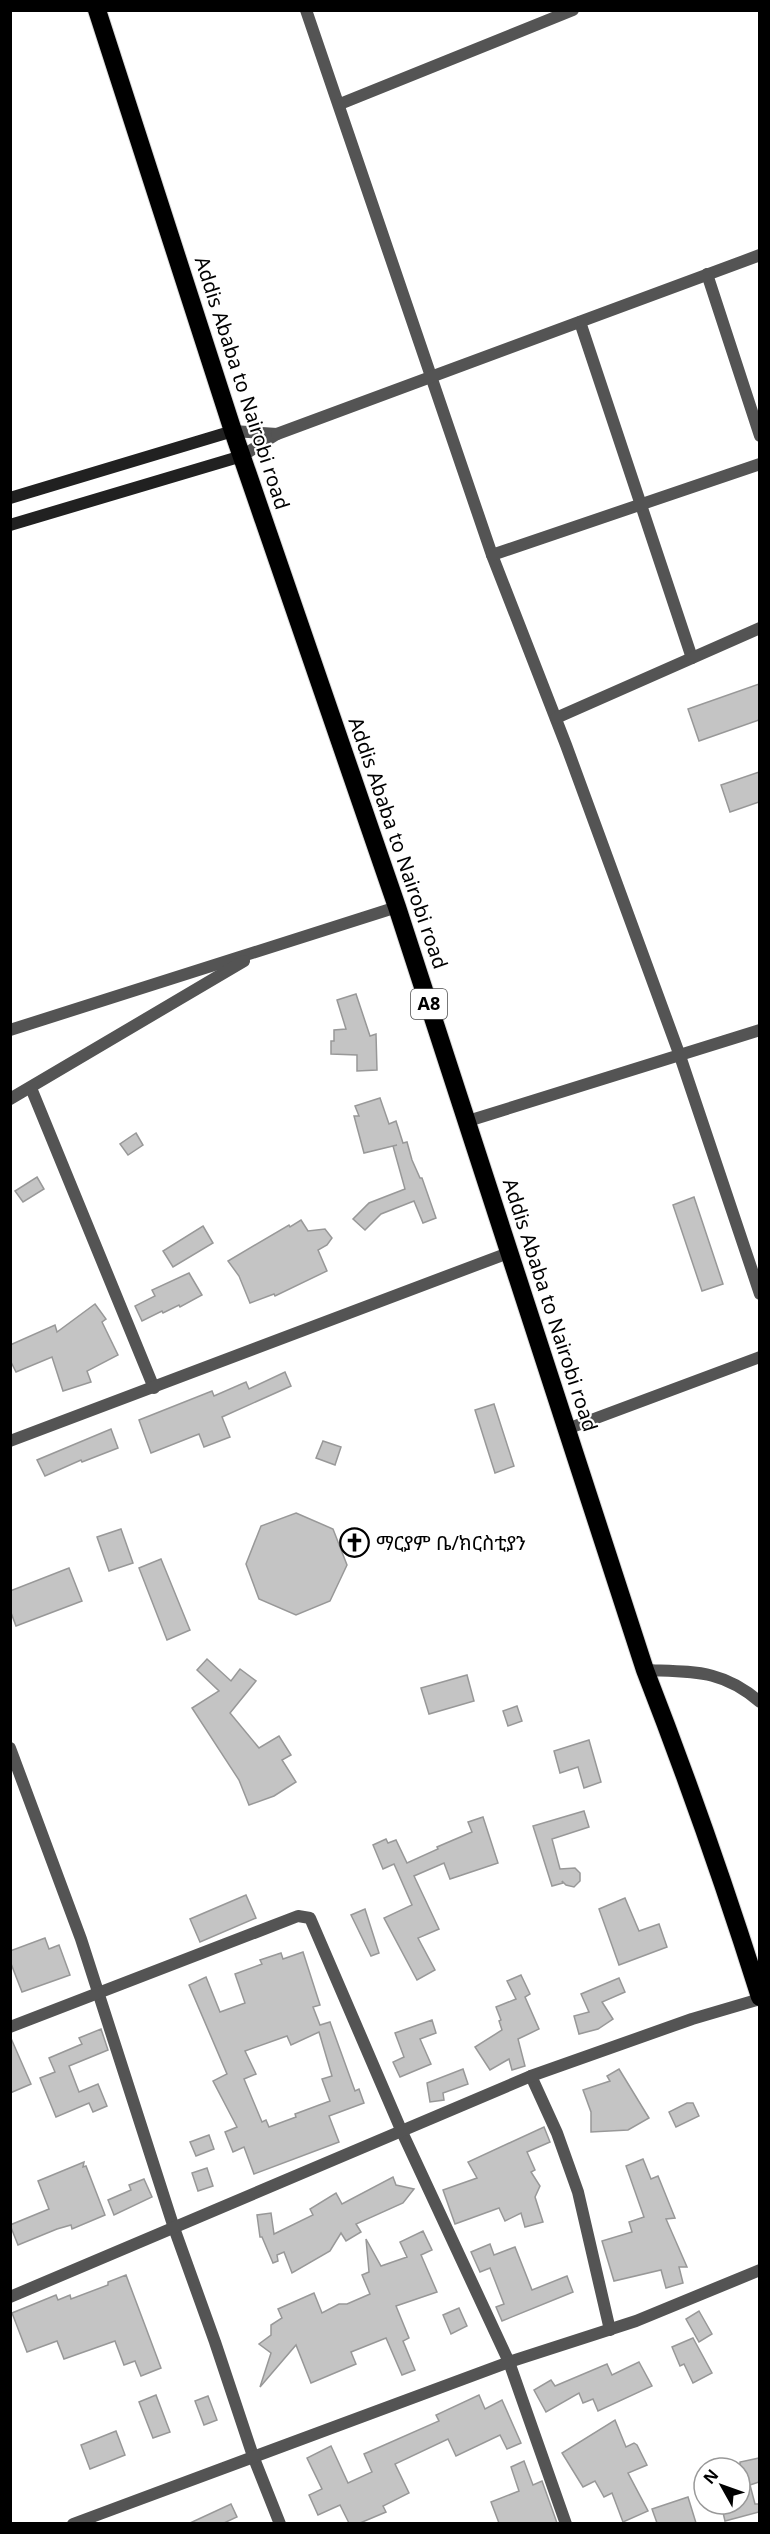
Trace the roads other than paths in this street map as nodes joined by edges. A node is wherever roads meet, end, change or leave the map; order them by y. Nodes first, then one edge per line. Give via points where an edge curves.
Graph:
1 (97, 10) edge
2 (306, 10) edge
3 (573, 10) edge
4 (340, 104) junction
5 (759, 255) edge
6 (707, 274) junction
7 (580, 322) junction
8 (431, 377) junction
9 (233, 431) junction
10 (277, 434) junction
11 (759, 436) edge
12 (242, 456) junction
13 (759, 464) edge
14 (10, 498) edge
15 (640, 504) junction
16 (10, 525) edge
17 (492, 555) junction
18 (759, 628) edge
19 (692, 658) junction
20 (555, 718) junction
21 (397, 907) junction
22 (263, 950) junction
23 (10, 1030) edge
24 (759, 1030) edge
25 (680, 1056) junction
26 (31, 1089) junction
27 (10, 1099) edge
28 (468, 1121) junction
29 (508, 1253) junction
30 (759, 1294) edge
31 (759, 1357) edge
32 (154, 1388) junction
33 (567, 1429) junction
34 (10, 1441) edge
35 (645, 1670) junction
36 (759, 1702) edge
37 (10, 1749) edge
38 (13, 1765) edge
39 (100, 1994) junction
40 (759, 1998) edge
41 (10, 2027) edge
42 (531, 2076) junction
43 (402, 2132) junction
44 (174, 2228) junction
45 (759, 2270) edge
46 (10, 2297) edge
47 (610, 2330) junction
48 (509, 2362) junction
49 (253, 2456) junction
50 (73, 2523) edge
51 (280, 2523) edge
52 (566, 2523) edge

1 - 9 highway, Addis Ababa to Nairobi road / A8
2 - 4 street
3 - 4 street
4 - 8 street
5 - 6 street
6 - 7 street
6 - 11 street
7 - 8 street
7 - 15 street
8 - 10 street
8 - 17 street
9 - 10 street
9 - 12 highway, Addis Ababa to Nairobi road / A8
9 - 14 street
10 - 12 street
12 - 16 street
12 - 21 highway, Addis Ababa to Nairobi road / A8
13 - 15 street
15 - 17 street
15 - 19 street
17 - 20 street
18 - 19 street
19 - 20 street
20 - 25 street
21 - 22 street
21 - 28 highway, Addis Ababa to Nairobi road / A8
22 - 23 street
22 - 26 street
24 - 25 street
25 - 28 street
25 - 30 street
26 - 27 street
26 - 32 street
28 - 29 highway, Addis Ababa to Nairobi road / A8
29 - 32 street
29 - 33 highway, Addis Ababa to Nairobi road / A8
31 - 33 street
32 - 34 street
33 - 35 highway, Addis Ababa to Nairobi road / A8
35 - 36 street via 704,1673 723,1678 744,1688
35 - 40 highway, Addis Ababa to Nairobi road / A8 via 729,1898
37 - 38 street
38 - 39 street via 50,1850
39 - 41 street
39 - 43 street via 304,1916 313,1921
39 - 44 street
40 - 42 street
42 - 43 street
42 - 47 street via 578,2192
43 - 44 street
43 - 48 street
44 - 46 street
44 - 49 street
45 - 47 street
47 - 48 street
48 - 49 street
48 - 52 street
49 - 50 street
49 - 51 street

